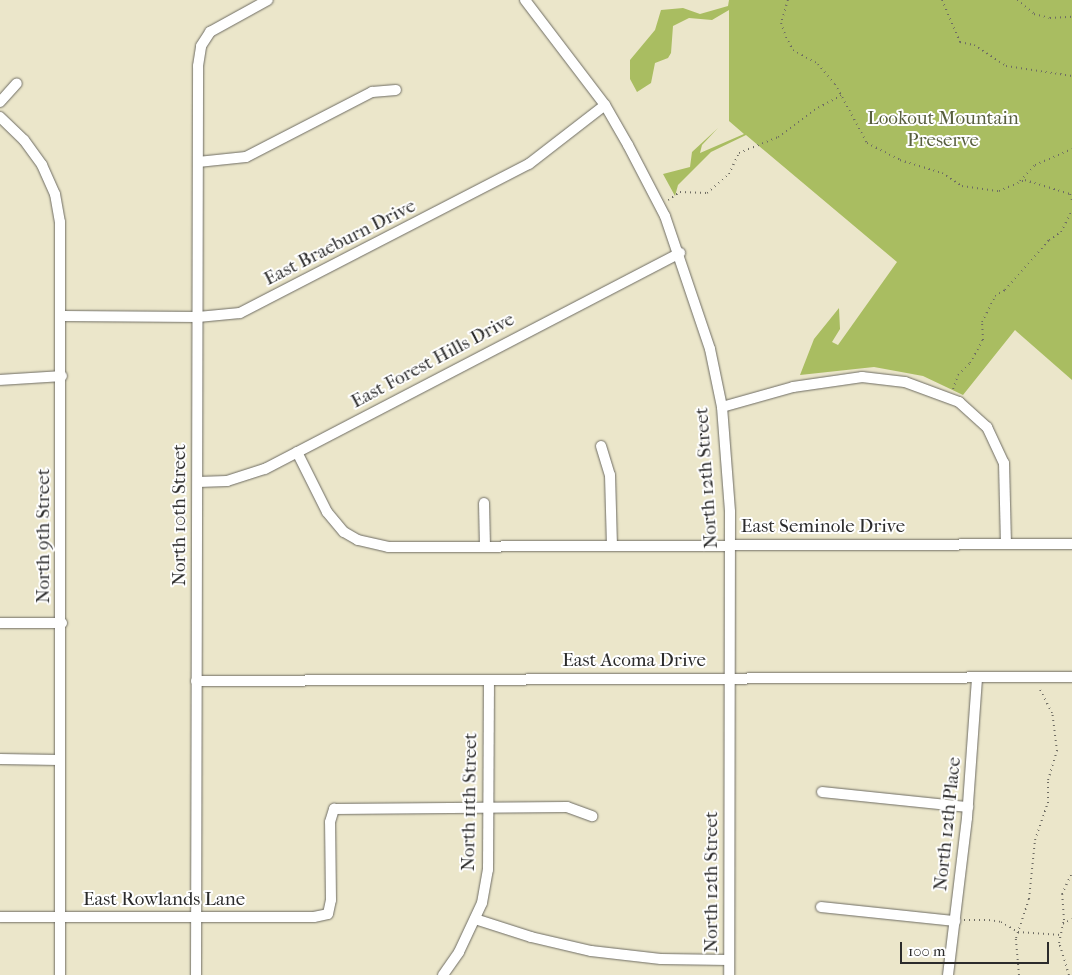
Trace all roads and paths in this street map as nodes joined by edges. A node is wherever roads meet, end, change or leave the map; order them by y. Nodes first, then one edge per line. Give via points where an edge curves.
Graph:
1 (268, 0) edge
2 (525, 0) edge
3 (788, 0) edge
4 (942, 0) edge
5 (1017, 0) edge
6 (1072, 17) edge
7 (1072, 76) edge
8 (16, 83) dead end
9 (396, 90) dead end
10 (842, 95) junction
11 (0, 102) edge
12 (605, 105) junction
13 (0, 117) edge
14 (1072, 149) edge
15 (198, 162) junction
16 (1019, 182) junction
17 (668, 200) dead end
18 (1072, 200) edge
19 (1072, 210) edge
20 (680, 253) junction
21 (62, 316) junction
22 (198, 316) junction
23 (62, 376) junction
24 (0, 380) edge
25 (948, 398) junction
26 (722, 407) junction
27 (601, 446) dead end
28 (297, 452) junction
29 (198, 482) junction
30 (484, 503) dead end
31 (1006, 544) junction
32 (1072, 544) edge
33 (730, 545) junction
34 (485, 546) junction
35 (612, 546) junction
36 (62, 622) junction
37 (0, 623) edge
38 (977, 677) junction
39 (1072, 677) edge
40 (729, 678) junction
41 (489, 680) junction
42 (196, 682) junction
43 (1038, 685) dead end
44 (0, 759) edge
45 (60, 760) junction
46 (822, 792) dead end
47 (968, 807) junction
48 (490, 808) junction
49 (592, 816) dead end
50 (1072, 873) edge
51 (821, 907) dead end
52 (0, 917) edge
53 (62, 917) junction
54 (197, 917) junction
55 (475, 919) junction
56 (1072, 919) edge
57 (960, 921) junction
58 (1063, 924) junction
59 (1018, 932) junction
60 (1061, 935) junction
61 (729, 960) junction
62 (60, 975) edge
63 (196, 975) edge
64 (443, 975) edge
65 (729, 975) edge
66 (948, 975) edge
67 (1019, 975) edge
68 (1069, 975) edge

1 - 15 street, North 10th Street via 210,32 199,55
2 - 12 street, North 12th Street
3 - 10 path via 781,24 793,50 818,64
4 - 7 path via 960,42 974,45 1006,66
5 - 6 path via 1034,14 1050,18
8 - 11 street
9 - 15 street via 372,92 246,157
10 - 16 path via 867,143 900,160 942,173 962,186 998,191
10 - 17 path via 814,110 778,137 738,153 729,174 707,193 680,192
12 - 20 street, North 12th Street via 652,189
12 - 22 street, East Braeburn Drive via 529,164 403,231 240,312
13 - 21 street, North 9th Street via 38,158 55,194 60,222
14 - 16 path via 1035,165
15 - 22 street, North 10th Street
16 - 18 path via 1025,180 1052,187 1070,194
19 - 25 path via 1061,232 1049,240 1006,290 995,296 982,322 983,340 970,363 958,375
20 - 26 street, North 12th Street via 710,349
20 - 28 street, East Forest Hills Drive
21 - 22 street, East Braeburn Drive
21 - 23 street, North 9th Street
22 - 29 street, North 10th Street
23 - 24 street
23 - 36 street, North 9th Street
25 - 26 street via 905,382 862,377 793,387
25 - 31 street via 972,411 996,441 1004,463
26 - 33 street, North 12th Street via 729,478
27 - 35 street via 610,475
28 - 29 street, East Forest Hills Drive via 245,478
28 - 34 street, East Seminole Drive via 327,512 344,532 358,540 388,547
29 - 42 street, North 10th Street
30 - 34 street
31 - 32 street, East Seminole Drive
31 - 33 street, East Seminole Drive
33 - 35 street, East Seminole Drive
33 - 40 street, North 12th Street
34 - 35 street, East Seminole Drive
36 - 37 street
36 - 45 street, North 9th Street
38 - 39 street, East Acoma Drive
38 - 40 street, East Acoma Drive
38 - 47 street, North 12th Place
40 - 41 street, East Acoma Drive
40 - 61 street, North 12th Street
41 - 42 street, East Acoma Drive
41 - 48 street, North 11th Street
42 - 54 street, North 10th Street
43 - 59 path via 1052,713 1057,751 1048,780 1048,804 1035,840 1029,899
44 - 45 street
45 - 53 street, North 9th Street
46 - 47 street
47 - 57 street, North 12th Place
48 - 49 street via 567,808
48 - 54 street, East Rowlands Lane via 334,809 330,822 331,900 328,914
48 - 55 street, North 11th Street via 488,870 482,903
50 - 58 path via 1062,894
51 - 57 street
52 - 53 street, East Rowlands Lane
53 - 54 street, East Rowlands Lane
53 - 62 street, North 9th Street
54 - 63 street, North 10th Street
55 - 61 street via 591,951 661,959
55 - 64 street, North 11th Street
56 - 58 path
57 - 59 path via 1002,922
57 - 66 street, North 12th Place
58 - 60 path
59 - 60 path
59 - 67 path
60 - 68 path via 1061,954
61 - 65 street, North 12th Street

